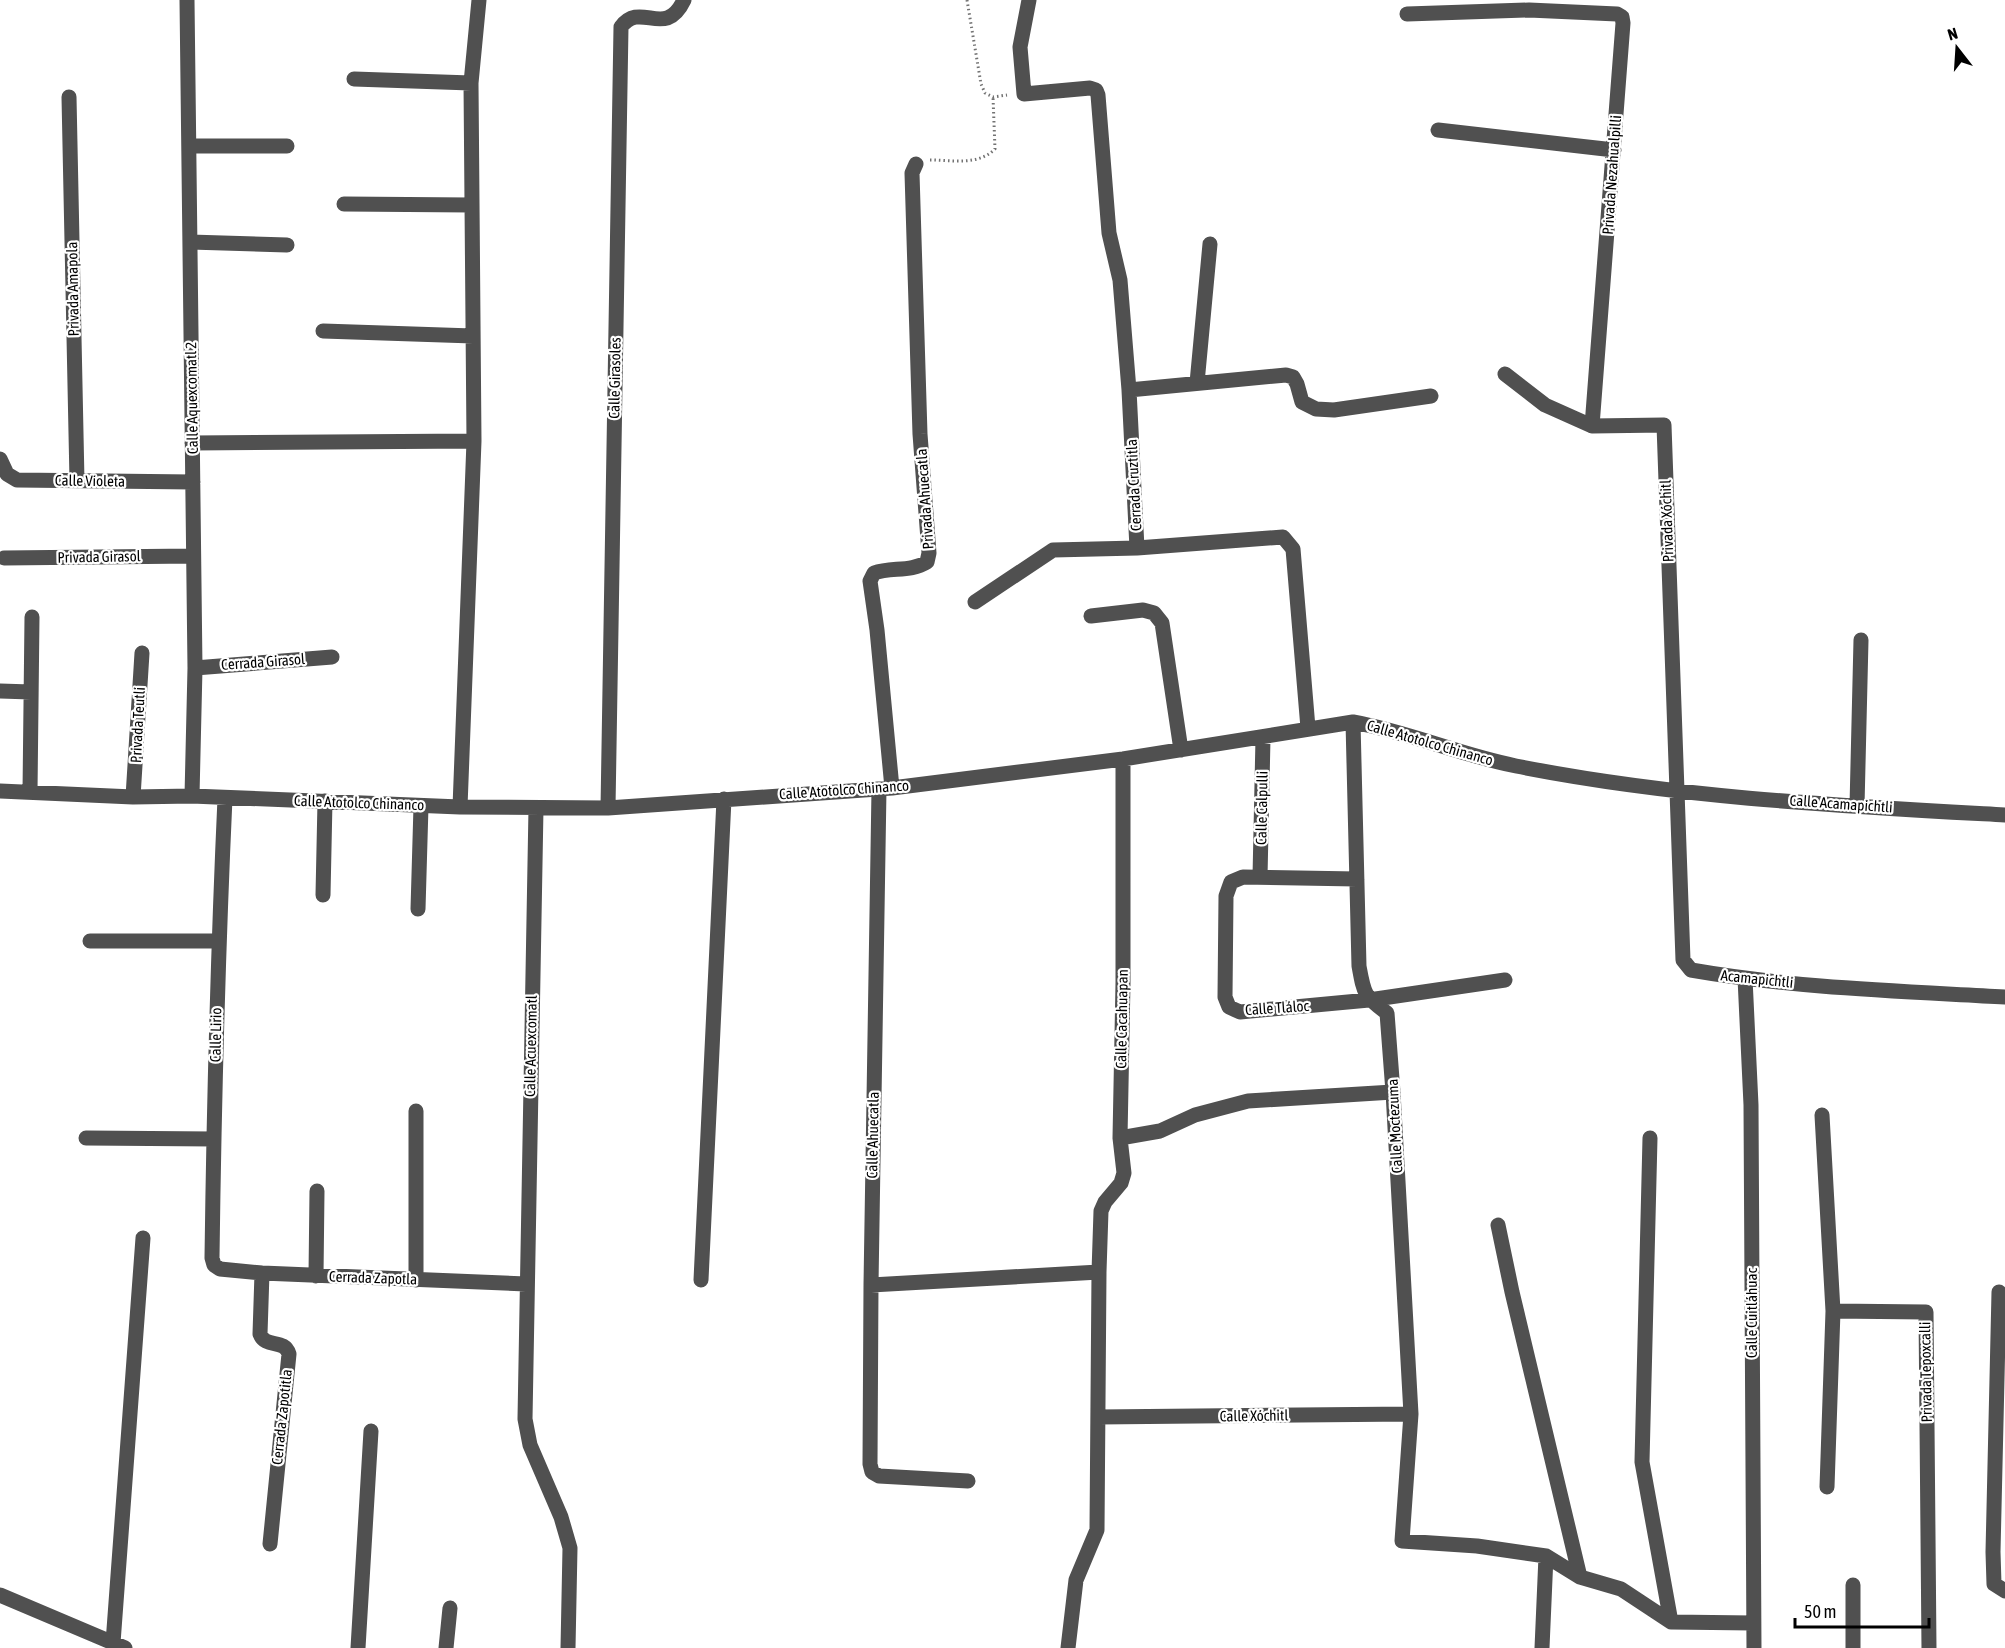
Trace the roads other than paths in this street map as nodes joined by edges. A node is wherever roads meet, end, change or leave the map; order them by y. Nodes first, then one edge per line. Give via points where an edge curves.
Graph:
1 (187, 0) edge
2 (479, 0) edge
3 (684, 0) edge
4 (1029, 0) edge
5 (1529, 5) edge
6 (1407, 14) dead end
7 (354, 79) dead end
8 (471, 82) junction
9 (69, 97) dead end
10 (1438, 130) dead end
11 (287, 146) dead end
12 (189, 147) junction
13 (1614, 150) junction
14 (916, 164) road end
15 (344, 204) dead end
16 (471, 205) junction
17 (190, 242) junction
18 (1210, 244) dead end
19 (287, 245) dead end
20 (323, 331) dead end
21 (473, 336) junction
22 (1505, 374) dead end
23 (1197, 383) junction
24 (1129, 390) junction
25 (1431, 396) dead end
26 (1592, 426) junction
27 (474, 441) junction
28 (192, 443) junction
29 (0, 459) edge
30 (77, 481) junction
31 (193, 482) junction
32 (1137, 548) junction
33 (193, 556) junction
34 (4, 558) dead end
35 (975, 602) dead end
36 (1090, 616) dead end
37 (32, 617) dead end
38 (1861, 640) dead end
39 (142, 653) dead end
40 (332, 657) dead end
41 (195, 668) junction
42 (0, 691) edge
43 (31, 692) junction
44 (1353, 722) junction
45 (1308, 728) junction
46 (1263, 738) junction
47 (1181, 750) junction
48 (1123, 759) junction
49 (885, 788) junction
50 (0, 791) edge
51 (1676, 791) junction
52 (30, 792) junction
53 (192, 796) junction
54 (134, 797) junction
55 (225, 798) junction
56 (724, 799) junction
57 (325, 801) junction
58 (421, 806) junction
59 (460, 807) junction
60 (608, 807) junction
61 (1857, 807) junction
62 (536, 808) junction
63 (2005, 815) edge
64 (1260, 878) junction
65 (1357, 879) junction
66 (323, 895) dead end
67 (418, 909) dead end
68 (90, 941) dead end
69 (219, 941) junction
70 (1745, 978) junction
71 (1505, 980) dead end
72 (2005, 997) edge
73 (1369, 1000) junction
74 (1394, 1092) junction
75 (416, 1111) dead end
76 (1822, 1115) dead end
77 (86, 1138) dead end
78 (1120, 1138) junction
79 (1650, 1138) dead end
80 (214, 1139) junction
81 (317, 1191) dead end
82 (1498, 1225) dead end
83 (143, 1238) dead end
84 (220, 1269) joint
85 (1099, 1272) junction
86 (262, 1273) junction
87 (316, 1276) junction
88 (416, 1280) junction
89 (701, 1280) dead end
90 (526, 1284) junction
91 (871, 1284) junction
92 (1999, 1292) dead end
93 (1833, 1311) junction
94 (1411, 1414) junction
95 (1098, 1417) junction
96 (371, 1431) dead end
97 (968, 1481) dead end
98 (1827, 1487) dead end
99 (270, 1544) dead end
100 (1546, 1556) junction
101 (1580, 1577) junction
102 (1853, 1585) dead end
103 (2005, 1591) edge
104 (0, 1595) edge
105 (450, 1608) dead end
106 (1671, 1622) junction
107 (1753, 1623) junction
108 (119, 1645) edge
109 (358, 1648) edge
110 (446, 1648) edge
111 (568, 1648) edge
112 (1068, 1648) edge
113 (1542, 1648) edge
114 (1754, 1648) edge
115 (1853, 1648) edge
116 (1929, 1648) edge

1 - 12 street, Calle Aquexcomatl 2
2 - 8 street
3 - 60 street, Calle Girasoles via 673,15 664,18 634,14 621,27
4 - 24 street, Cerrada Cruztitla via 1020,46 1024,94 1090,88 1098,95 1108,233 1119,280
5 - 6 street, Privada Nezahualpilli
5 - 13 street, Privada Nezahualpilli via 1622,17
7 - 8 street
8 - 16 street
9 - 30 street, Privada Amapola
10 - 13 street
11 - 12 street
12 - 17 street, Calle Aquexcomatl 2
13 - 26 street, Privada Nezahualpilli
14 - 49 street, Privada Ahuecatla via 912,173 920,423 929,553 927,562 920,567 883,570 874,573 870,581 877,630
15 - 16 street
16 - 21 street
17 - 19 street
17 - 28 street, Calle Aquexcomatl 2
18 - 23 street
20 - 21 street
21 - 27 street
22 - 26 street, Privada Xóchitl via 1545,405
23 - 24 street
23 - 25 street via 1286,375 1293,377 1302,402 1316,409 1334,410
24 - 32 street, Cerrada Cruztitla
26 - 51 street, Privada Xóchitl via 1664,425
27 - 28 street
27 - 59 street
28 - 31 street, Calle Aquexcomatl 2
29 - 30 street, Calle Violeta via 7,474 16,480
30 - 31 street, Calle Violeta
31 - 33 street, Calle Aquexcomatl 2
32 - 35 street via 1053,550
32 - 45 street, Cerrada Cruztitla via 1283,537 1293,549
33 - 34 street, Privada Girasol
33 - 41 street, Calle Aquexcomatl 2
36 - 47 street via 1143,610 1154,613 1162,623
37 - 43 street
38 - 61 street
39 - 54 street, Privada Teutli
40 - 41 street, Cerrada Girasol
41 - 53 street, Calle Aquexcomatl 2
42 - 43 street
43 - 52 street
44 - 45 street, Calle Atotolco Chinanco
44 - 51 street, Calle Atotolco Chinanco via 1513,766
44 - 65 street, Calle Moctezuma
45 - 46 street, Calle Atotolco Chinanco
46 - 47 street, Calle Atotolco Chinanco
46 - 64 street, Calle Calpulli
47 - 48 street, Calle Atotolco Chinanco
48 - 49 street, Calle Atotolco Chinanco
48 - 78 street, Calle Cacahuapan
49 - 56 street, Calle Atotolco Chinanco
49 - 91 street, Calle Ahuecatla
50 - 52 street, Calle Atotolco Chinanco
51 - 61 street, Calle Acamapichtli
51 - 70 street, Acamapichtli via 1683,960 1691,970
52 - 54 street, Calle Atotolco Chinanco
53 - 54 street, Calle Atotolco Chinanco
53 - 55 street, Calle Atotolco Chinanco
55 - 57 street, Calle Atotolco Chinanco
55 - 69 street, Calle Lirio
56 - 60 street, Calle Atotolco Chinanco
56 - 89 street
57 - 58 street, Calle Atotolco Chinanco
57 - 66 street
58 - 59 street, Calle Atotolco Chinanco
58 - 67 street
59 - 62 street, Calle Atotolco Chinanco
60 - 62 street, Calle Atotolco Chinanco
61 - 63 street, Calle Acamapichtli
62 - 90 street, Calle Acuexcomatl
64 - 65 street, Calle Tláloc
64 - 73 street, Calle Tláloc via 1243,877 1231,882 1226,896 1225,997 1229,1007 1240,1012
65 - 73 street, Calle Moctezuma via 1359,966
68 - 69 street
69 - 80 street, Calle Lirio
70 - 72 street, Acamapichtli
70 - 107 street, Calle Cuitláhuac via 1751,1105
71 - 73 street, Calle Tláloc
73 - 74 street, Calle Moctezuma via 1387,1013
74 - 78 street via 1248,1101 1195,1115 1160,1131
74 - 94 street, Calle Moctezuma
75 - 88 street
76 - 93 street
77 - 80 street
78 - 85 street, Calle Cacahuapan via 1125,1173 1101,1211
79 - 106 street via 1642,1462
80 - 84 street, Calle Lirio via 212,1258
81 - 87 street
82 - 101 street
83 - 108 street
84 - 86 street, Cerrada Zapotla
85 - 91 street
85 - 95 street
86 - 87 street, Cerrada Zapotla
86 - 99 street, Cerrada Zapotitla via 260,1334 267,1343 287,1348 289,1354
87 - 88 street, Cerrada Zapotla
88 - 90 street, Cerrada Zapotla
90 - 111 street, Calle Acuexcomatl via 525,1419 530,1445 570,1548
91 - 97 street, Calle Ahuecatla via 872,1472 879,1476
92 - 103 street via 1993,1552 1994,1584
93 - 98 street
93 - 116 street, Privada Tepoxcalli via 1926,1312
94 - 95 street, Calle Xóchitl
94 - 100 street, Calle Moctezuma via 1402,1541
95 - 112 street via 1097,1530 1076,1580
96 - 109 street
100 - 101 street
100 - 113 street
101 - 106 street via 1621,1589
102 - 115 street
104 - 108 street
105 - 110 street
106 - 107 street
107 - 114 street, Calle Cuitláhuac

